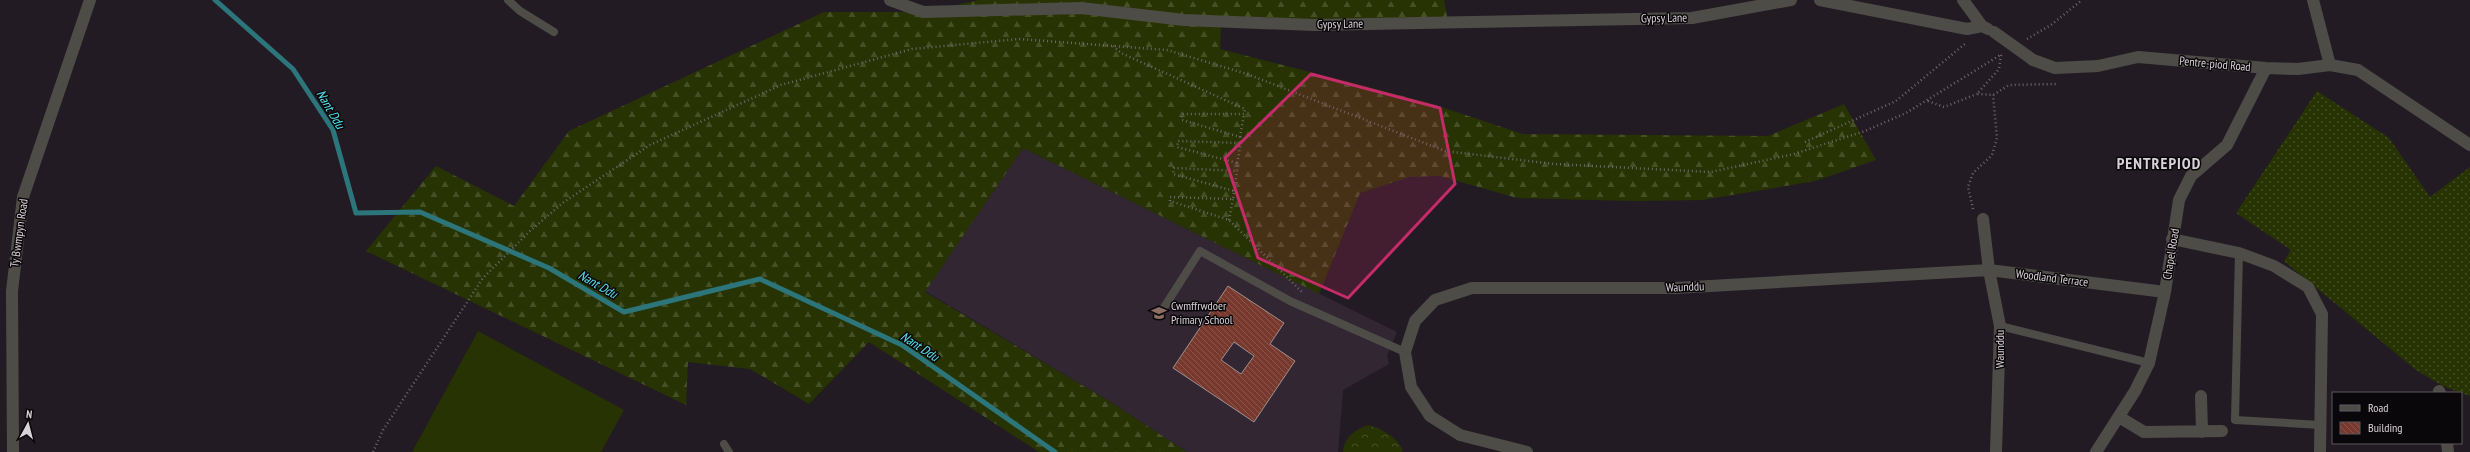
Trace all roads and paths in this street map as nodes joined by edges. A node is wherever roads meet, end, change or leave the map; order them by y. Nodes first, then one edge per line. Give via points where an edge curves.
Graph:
1 (90, 0) edge
2 (508, 0) edge
3 (890, 0) edge
4 (1791, 0) edge
5 (1820, 0) edge
6 (2082, 0) edge
7 (2313, 0) edge
8 (1965, 1) edge
9 (1977, 27) junction
10 (554, 32) dead end
11 (2020, 44) dead end
12 (1113, 46) junction
13 (2007, 51) dead end
14 (2001, 55) junction
15 (2330, 65) junction
16 (2266, 68) junction
17 (2062, 81) dead end
18 (1978, 94) junction
19 (1993, 95) junction
20 (1928, 101) junction
21 (1244, 114) junction
22 (1240, 137) junction
23 (1805, 142) dead end
24 (1240, 143) junction
25 (2470, 145) edge
26 (1237, 163) junction
27 (1237, 171) junction
28 (1234, 191) junction
29 (1232, 199) junction
30 (1983, 219) joint
31 (1229, 220) junction
32 (2172, 238) junction
33 (2239, 253) junction
34 (1989, 270) junction
35 (2165, 292) junction
36 (1308, 295) dead end
37 (1163, 309) dead end
38 (2000, 326) junction
39 (1405, 352) junction
40 (2149, 363) junction
41 (2201, 396) dead end
42 (2119, 417) junction
43 (2321, 425) junction
44 (2222, 431) dead end
45 (2202, 432) junction
46 (724, 444) dead end
47 (13, 452) edge
48 (373, 452) edge
49 (729, 452) edge
50 (1527, 452) edge
51 (1996, 452) edge
52 (2096, 452) edge
53 (2320, 452) edge

1 - 47 street, Ty Bwmpyn Road via 23,197 12,291
2 - 10 lane via 520,11
3 - 4 street, Gypsy Lane via 923,12 1082,8 1184,20 1314,25 1692,18
5 - 9 street
6 - 11 path
7 - 15 street
8 - 9 street, Pentre-piod Road
9 - 16 street, Pentre-piod Road, bridge via 1994,32 2033,60 2055,68 2098,66 2138,57
9 - 23 path via 1966,44 1896,101
12 - 20 path via 1167,50 1247,74 1444,151 1554,164 1711,172 1794,154 1865,131
12 - 21 path via 1121,54 1245,108
12 - 48 path via 1018,39 912,49 782,85 650,145 564,202 530,231 483,278 383,430
13 - 14 path
14 - 18 path via 1999,69
14 - 20 path
15 - 16 street, Pentre-piod Road via 2298,70
15 - 25 street, Pentre-piod Road via 2358,70
16 - 32 street, Chapel Road via 2227,145 2191,176 2179,200
17 - 19 path via 2055,84 2009,84
18 - 19 path
18 - 20 path via 1944,107
19 - 30 path via 1997,138 1992,155 1973,172 1968,187 1974,212
21 - 22 path
21 - 22 path via 1182,114 1182,120
22 - 24 path
24 - 26 path
24 - 26 path via 1178,141 1177,147
26 - 27 path
27 - 28 path
27 - 28 path via 1174,168 1173,174
28 - 29 path
29 - 31 path
29 - 31 path via 1170,197 1170,201
30 - 34 street
31 - 36 path
32 - 33 street
32 - 35 street, Chapel Road
33 - 43 street via 2274,266 2308,287 2322,314
33 - 43 lane via 2235,420
34 - 35 street, Woodland Terrace
34 - 38 street, Waunddu
34 - 39 street, Waunddu via 1675,288 1472,288 1435,300 1416,321
35 - 40 street, Chapel Road
37 - 39 lane via 1200,251 1290,301
38 - 40 lane
38 - 51 street, Waunddu
39 - 50 street, Waunddu via 1411,387 1430,416 1460,435
40 - 42 street, Chapel Road
41 - 45 street
42 - 45 street via 2144,432
42 - 52 street, Chapel Road
43 - 53 street
44 - 45 street
46 - 49 lane

